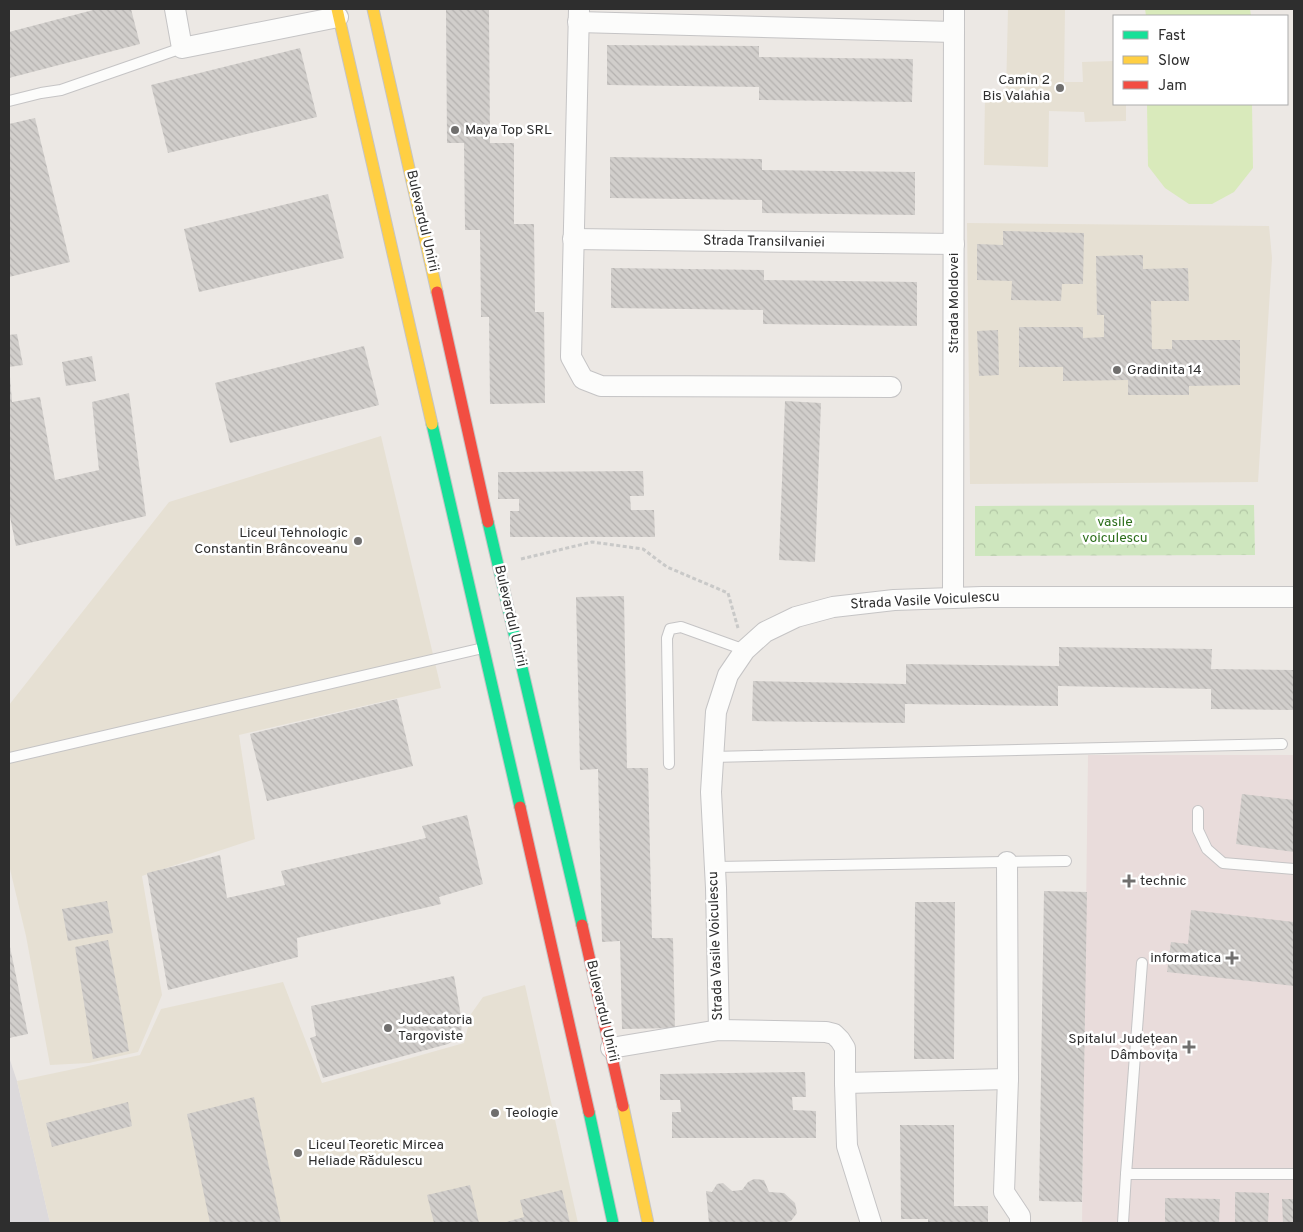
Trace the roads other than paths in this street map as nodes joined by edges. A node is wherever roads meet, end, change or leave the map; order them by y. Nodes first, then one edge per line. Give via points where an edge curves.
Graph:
1 (174, 9) edge
2 (954, 9) edge
3 (371, 10) edge
4 (341, 13) edge
5 (579, 16) edge
6 (954, 32) junction
7 (182, 48) junction
8 (9, 101) edge
9 (573, 239) junction
10 (954, 244) junction
11 (891, 387) dead end
12 (1294, 596) edge
13 (953, 598) junction
14 (483, 648) junction
15 (745, 650) junction
16 (1282, 744) dead end
17 (712, 757) junction
18 (9, 758) edge
19 (669, 764) dead end
20 (1198, 811) dead end
21 (1066, 861) dead end
22 (1007, 862) junction
23 (714, 867) junction
24 (1294, 869) edge
25 (1142, 963) dead end
26 (719, 1030) junction
27 (606, 1049) junction
28 (1008, 1078) junction
29 (845, 1083) junction
30 (1126, 1174) junction
31 (1294, 1174) edge
32 (613, 1223) edge
33 (648, 1223) edge
34 (871, 1223) edge
35 (1020, 1223) edge
36 (1123, 1223) edge

1 - 7 street
2 - 6 street, Strada Moldovei
3 - 27 main road, Bulevardul Unirii
4 - 7 street
4 - 14 main road
5 - 6 street
5 - 9 street
6 - 10 street, Strada Moldovei
7 - 8 lane via 61,90
9 - 10 street, Strada Transilvaniei
9 - 11 street via 571,357 583,379 601,386
10 - 13 street, Strada Moldovei
12 - 13 street, Strada Vasile Voiculescu
13 - 15 street, Strada Vasile Voiculescu via 833,607 796,617 765,632
14 - 18 lane
14 - 32 main road via 581,1055
15 - 17 street, Strada Vasile Voiculescu via 728,675 716,712
15 - 19 lane via 681,627 670,629 666,638
16 - 17 lane
17 - 23 street, Strada Vasile Voiculescu
20 - 24 lane via 1198,830 1207,849 1223,863
21 - 22 lane
22 - 23 lane
22 - 28 street
23 - 26 street, Strada Vasile Voiculescu
25 - 30 lane
26 - 27 street
26 - 29 street via 834,1034 845,1048
27 - 33 main road, Bulevardul Unirii
28 - 29 street
28 - 35 street via 1004,1192 1020,1216
29 - 34 street via 847,1146
30 - 31 lane
30 - 36 lane

